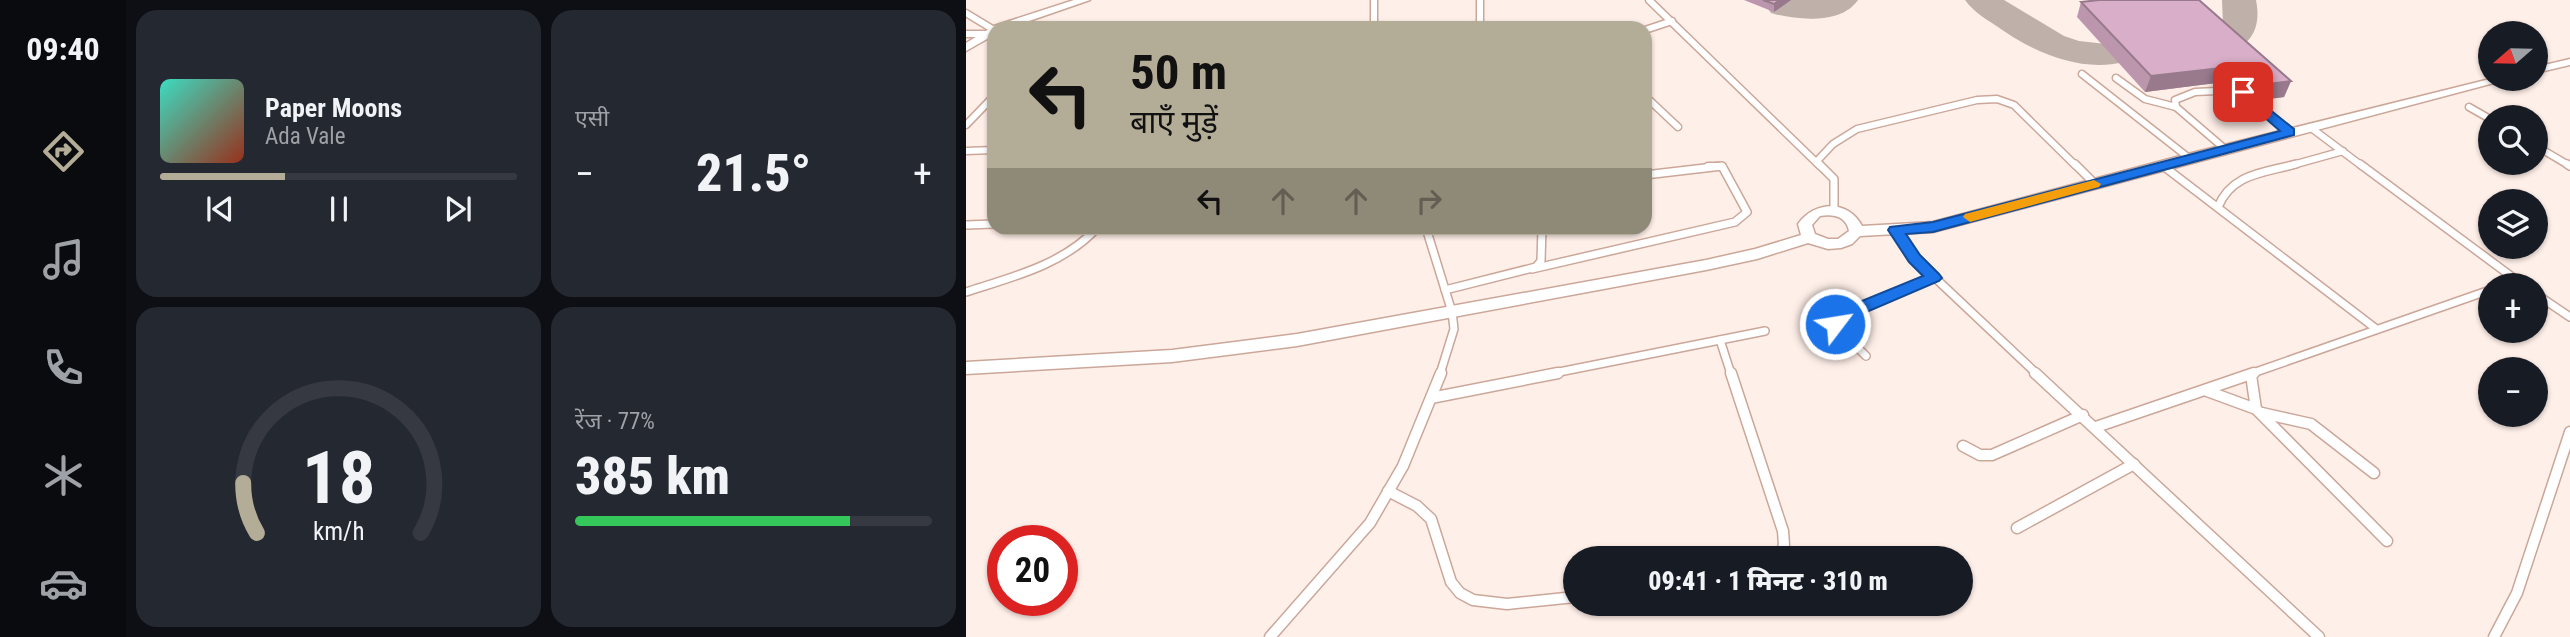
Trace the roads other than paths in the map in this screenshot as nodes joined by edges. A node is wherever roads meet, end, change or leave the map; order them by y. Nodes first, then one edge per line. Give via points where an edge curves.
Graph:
1 (1085, 0) edge
2 (1374, 0) edge
3 (1480, 0) edge
4 (1649, 0) edge
5 (966, 13) edge
6 (1021, 21) edge
7 (1374, 21) edge
8 (1480, 21) edge
9 (1672, 21) junction
10 (987, 26) edge
11 (1652, 28) edge
12 (987, 31) edge
13 (966, 34) edge
14 (987, 34) edge
15 (966, 48) edge
16 (2570, 62) edge
17 (2548, 68) edge
18 (2082, 74) dead end
19 (2116, 78) dead end
20 (2478, 85) edge
21 (987, 103) edge
22 (1652, 103) edge
23 (2176, 107) junction
24 (2469, 107) dead end
25 (2478, 112) edge
26 (966, 125) edge
27 (1678, 127) dead end
28 (2310, 127) junction
29 (2290, 132) junction
30 (2225, 149) junction
31 (987, 150) edge
32 (966, 151) edge
33 (2343, 151) junction
34 (2548, 153) edge
35 (2189, 158) junction
36 (1817, 161) junction
37 (2162, 166) junction
38 (2570, 166) edge
39 (1652, 174) edge
40 (2095, 184) junction
41 (2218, 207) junction
42 (1834, 211) junction
43 (987, 224) edge
44 (966, 225) edge
45 (1895, 230) junction
46 (1856, 231) junction
47 (1092, 235) edge
48 (1428, 235) edge
49 (1542, 235) edge
50 (1809, 237) junction
51 (1532, 269) junction
52 (2507, 273) edge
53 (1934, 278) junction
54 (1445, 290) junction
55 (966, 292) edge
56 (2478, 293) edge
57 (2548, 302) edge
58 (1452, 312) junction
59 (2570, 317) edge
60 (2375, 328) junction
61 (1765, 331) dead end
62 (1720, 340) junction
63 (1866, 356) dead end
64 (966, 368) edge
65 (2251, 375) junction
66 (2207, 391) junction
67 (1431, 398) junction
68 (2259, 411) junction
69 (2083, 415) junction
70 (2096, 427) junction
71 (2570, 432) edge
72 (1963, 446) dead end
73 (2134, 464) junction
74 (2374, 473) dead end
75 (1388, 491) junction
76 (2017, 528) dead end
77 (2387, 541) dead end
78 (1784, 546) edge
79 (1563, 598) edge
80 (1270, 637) edge
81 (2319, 637) edge
82 (2494, 637) edge

1 - 6 street
2 - 7 lane
3 - 8 lane
4 - 9 lane
5 - 10 lane
9 - 11 lane
9 - 36 lane
12 - 13 lane
14 - 15 street
16 - 17 street
18 - 35 lane
19 - 23 lane via 2145,99
20 - 28 street
21 - 26 lane
22 - 27 lane
23 - 29 lane via 2175,100 2182,95 2239,90
23 - 30 lane
24 - 25 lane
28 - 29 street
28 - 33 lane
29 - 30 street
30 - 35 street
31 - 32 lane
33 - 41 lane via 2238,180 2224,192
33 - 52 lane
34 - 38 lane
35 - 37 street
36 - 40 lane via 1833,144 1857,130 1997,99 2014,105
36 - 42 lane via 1836,182
37 - 40 street
37 - 41 lane
39 - 51 lane via 1719,165 1725,168 1747,212 1735,222
40 - 45 street via 1933,227
41 - 60 lane
42 - 46 street via 1851,218
42 - 50 street via 1809,218 1805,224
43 - 44 lane
45 - 46 street
45 - 53 lane
46 - 50 street via 1837,245
47 - 55 lane via 1062,256
48 - 54 lane
49 - 51 lane via 1541,261
50 - 58 street via 1706,265
51 - 54 lane
53 - 63 lane via 1836,318 1836,326
53 - 69 lane
54 - 58 lane
56 - 60 lane
57 - 59 lane
58 - 64 street via 1297,340 1172,356
58 - 67 lane via 1454,329 1447,358
60 - 65 lane
61 - 62 lane
62 - 67 lane
62 - 78 lane via 1783,531
65 - 66 lane
65 - 68 lane
66 - 68 lane
66 - 70 lane
67 - 75 lane
68 - 74 lane via 2311,424
68 - 77 lane
69 - 70 lane
69 - 72 lane via 1992,456
70 - 73 lane
71 - 82 lane via 2517,593
73 - 76 lane
73 - 81 lane
75 - 79 lane via 1418,506 1431,519 1451,582 1464,598 1487,605
75 - 80 lane via 1370,523

